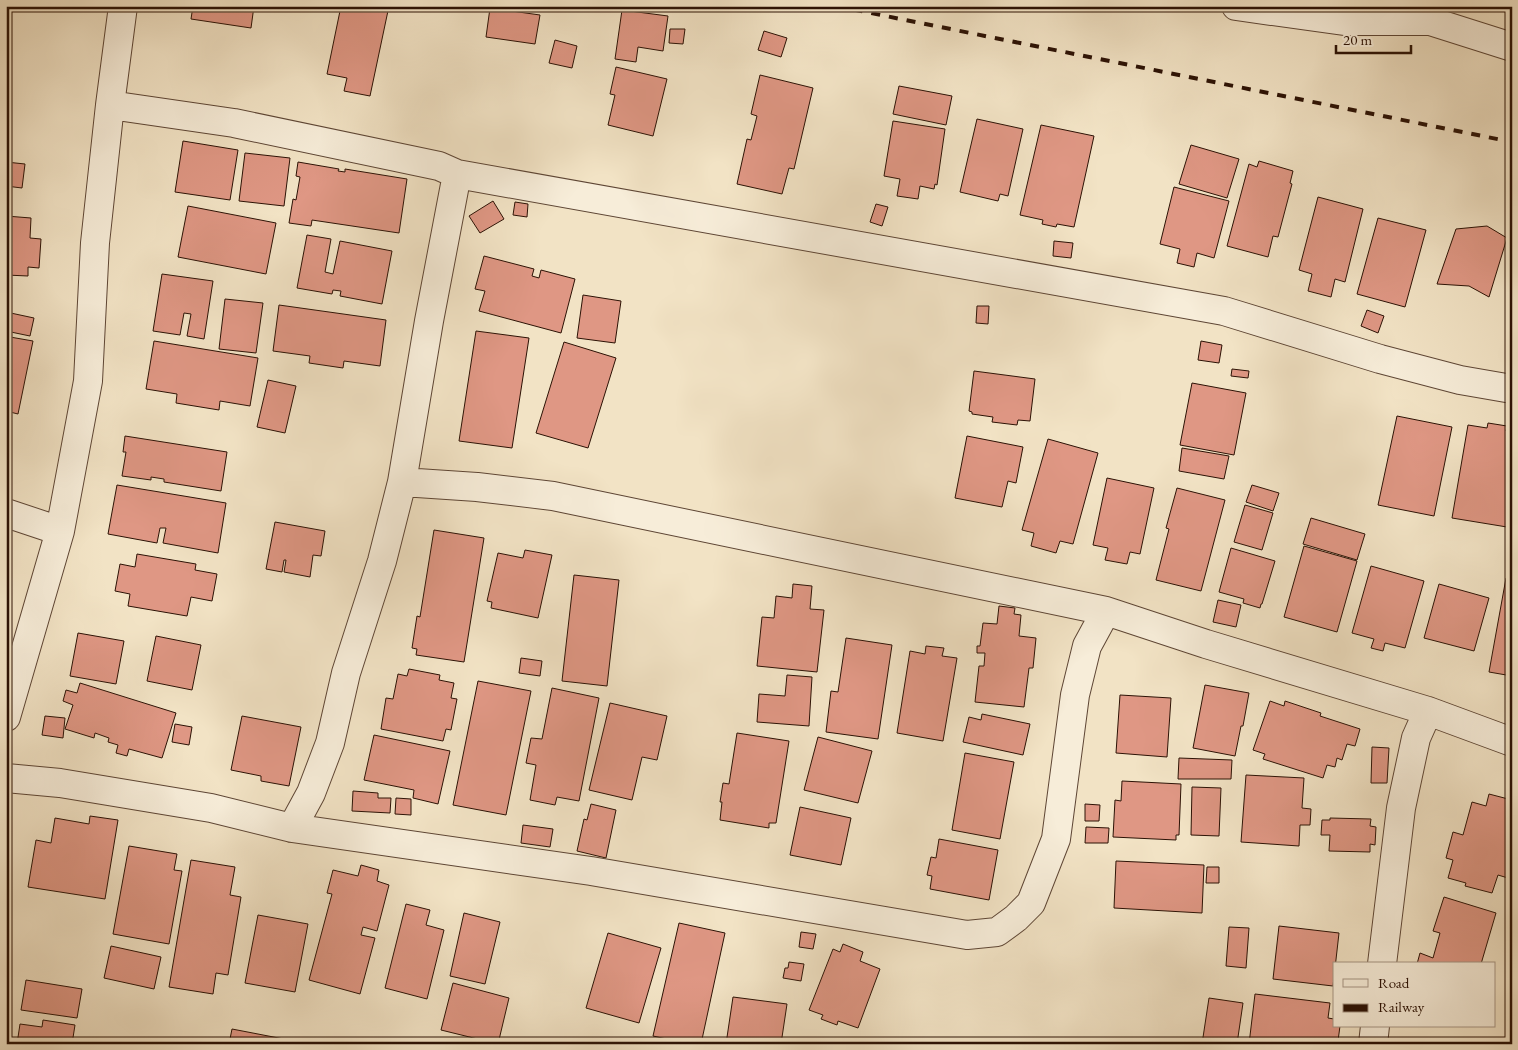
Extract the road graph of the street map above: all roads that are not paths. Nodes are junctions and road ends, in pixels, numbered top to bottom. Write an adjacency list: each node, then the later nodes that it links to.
1 (123, 6): 4 (street)
2 (1236, 6): 3 (street)
3 (1512, 47)
4 (110, 105): 5 (street); 9 (street)
5 (457, 174): 6 (street); 7 (street)
6 (1512, 389)
7 (402, 482): 10 (street); 15 (street)
8 (6, 513): 9 (street)
9 (60, 531): 12 (street)
10 (1106, 611): 11 (street); 15 (street)
11 (1428, 710): 13 (street); 16 (street)
12 (6, 717)
13 (1512, 742)
14 (6, 778): 15 (street)
15 (292, 828)
16 (1382, 962)
17 (1375, 1028): 18 (street)
18 (1373, 1044)

